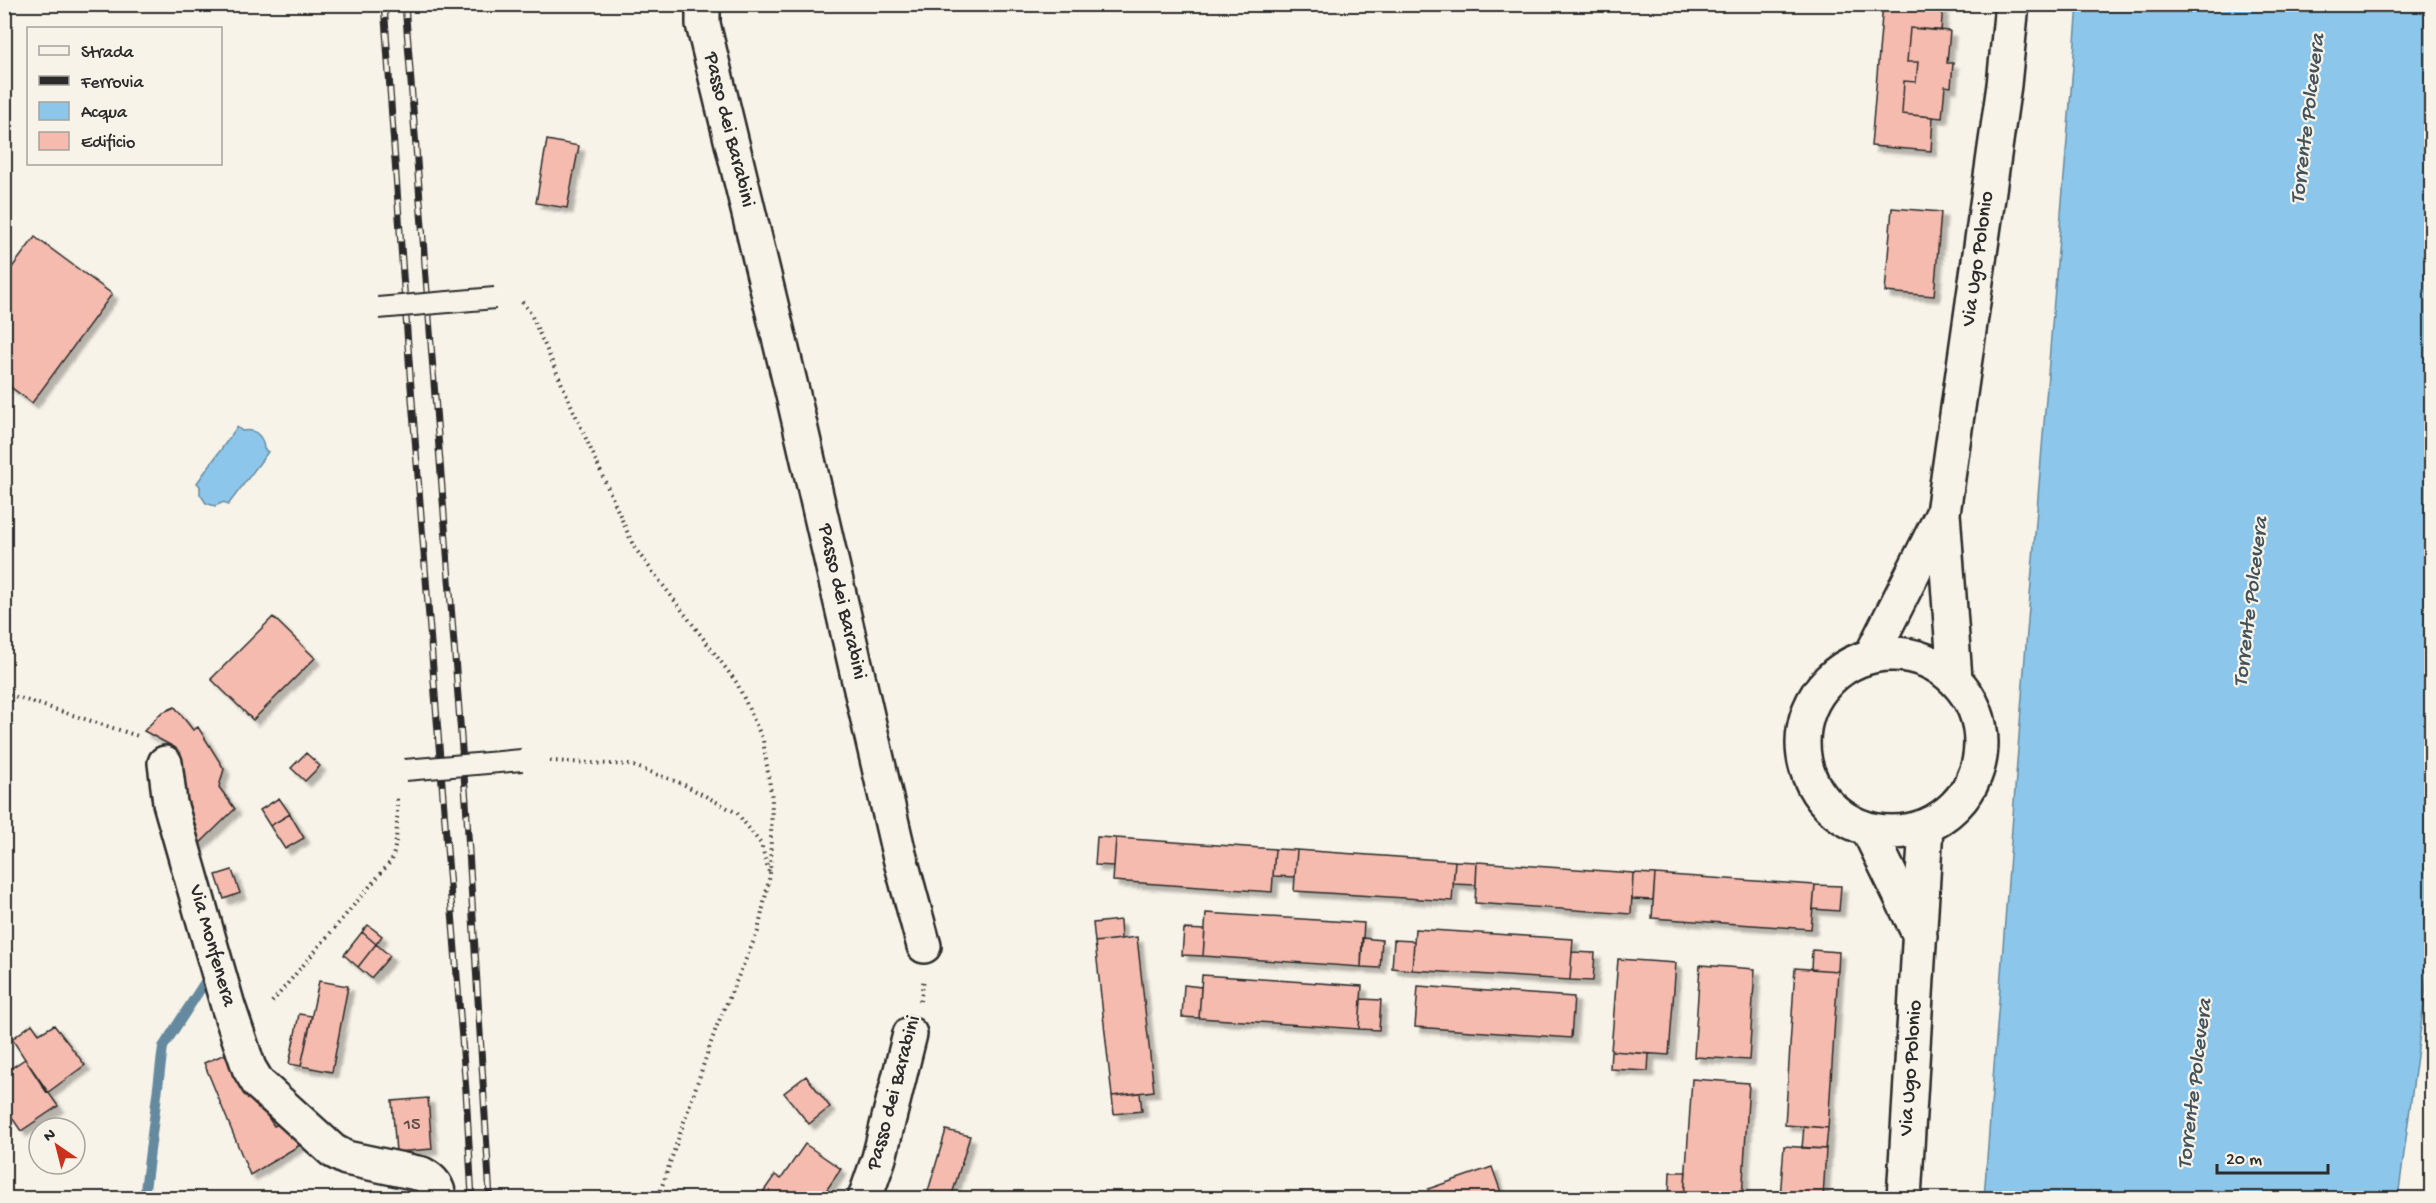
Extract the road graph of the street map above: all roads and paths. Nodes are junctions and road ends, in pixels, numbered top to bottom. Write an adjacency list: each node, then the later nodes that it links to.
1 (703, 4): 16 (main road, Passo dei Barabini)
2 (2012, 4): 5 (main road, Via Ugo Polonio)
3 (495, 298): 4 (lane, bridge); 14 (path)
4 (378, 308)
5 (1943, 513): 6 (main road, Via Ugo Polonio); 7 (main road, Via Ugo Polonio)
6 (1871, 656): 7 (main road); 13 (main road)
7 (1955, 679): 12 (main road)
8 (4, 693): 10 (path)
9 (522, 760): 11 (lane, bridge); 14 (path)
10 (165, 763): 19 (main road, Via Monfenera)
11 (405, 770): 17 (path)
12 (1926, 826): 13 (main road); 15 (main road, Via Ugo Polonio)
13 (1868, 830): 15 (main road, Via Ugo Polonio)
14 (770, 875): 20 (path)
15 (1920, 936): 22 (main road, Via Ugo Polonio)
16 (924, 945): 18 (path, Passo dei Barabini)
17 (273, 1002)
18 (910, 1034): 21 (main road, Passo dei Barabini)
19 (439, 1198)
20 (658, 1198)
21 (865, 1198)
22 (1904, 1198)

